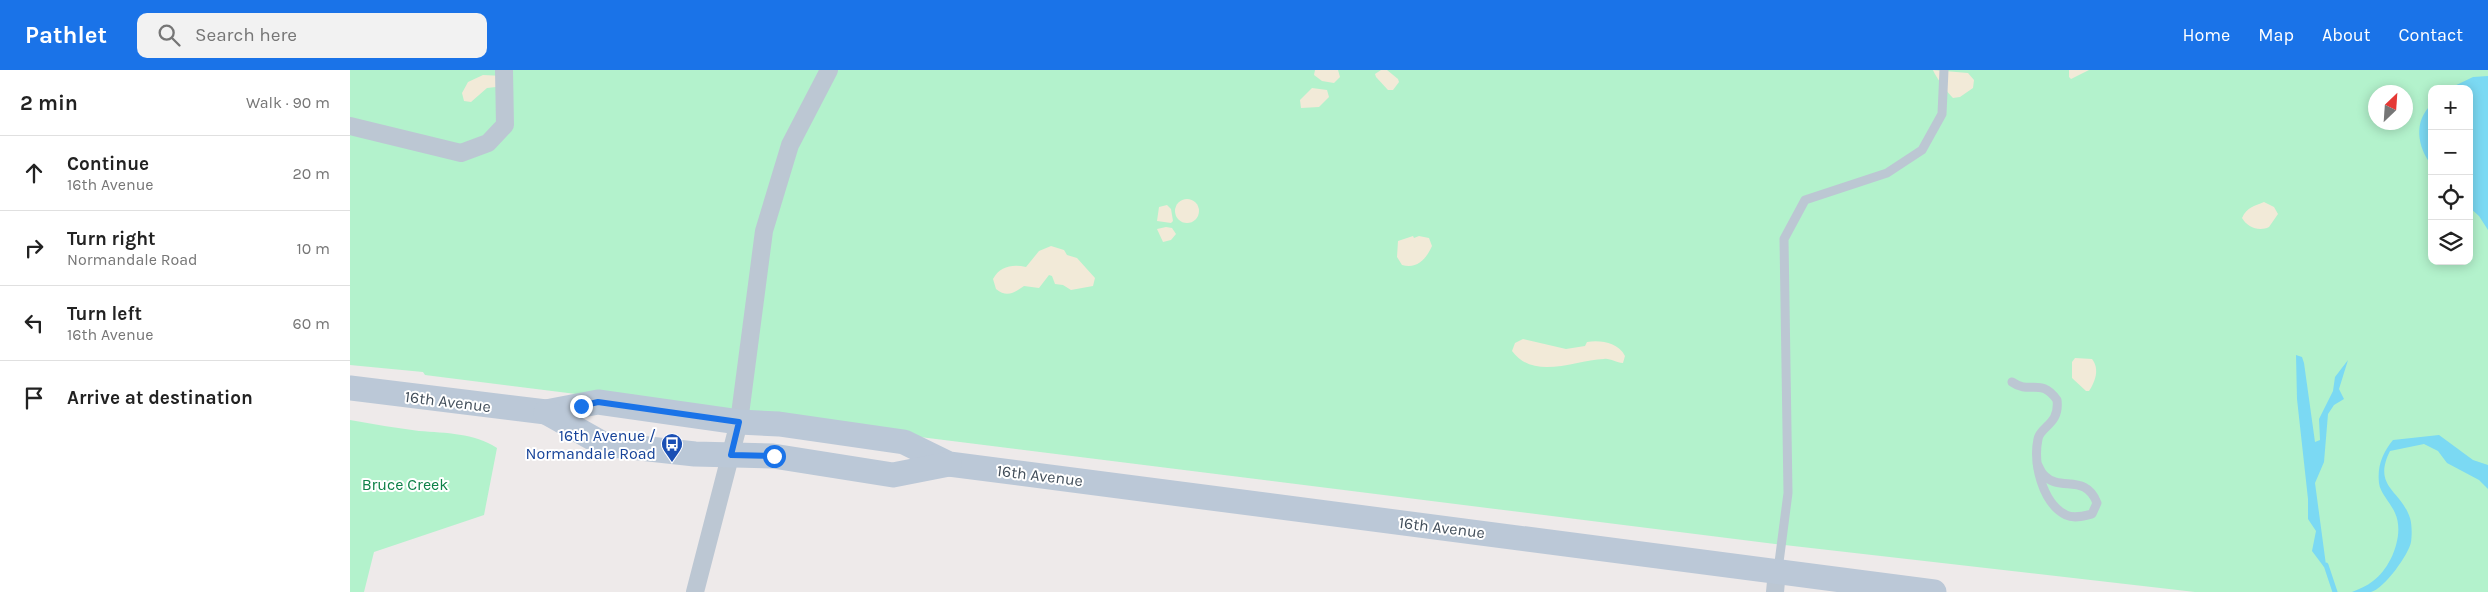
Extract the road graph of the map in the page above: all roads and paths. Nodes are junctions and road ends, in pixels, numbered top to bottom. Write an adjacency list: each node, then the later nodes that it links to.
1 (504, 70): 4 (street)
2 (829, 70): 8 (street)
3 (1944, 70): 12 (lane)
4 (350, 126)
5 (2012, 382): 10 (lane)
6 (350, 388): 7 (main road, 16th Avenue)
7 (546, 412): 8 (main road, 16th Avenue); 9 (main road, 16th Avenue)
8 (739, 422): 9 (street); 11 (main road, 16th Avenue)
9 (731, 455): 11 (main road, 16th Avenue); 13 (street)
10 (2037, 463): 10 (lane)
11 (949, 464): 12 (main road, 16th Avenue)
12 (1776, 581): 14 (main road, 16th Avenue)
13 (695, 592)
14 (1934, 592)

